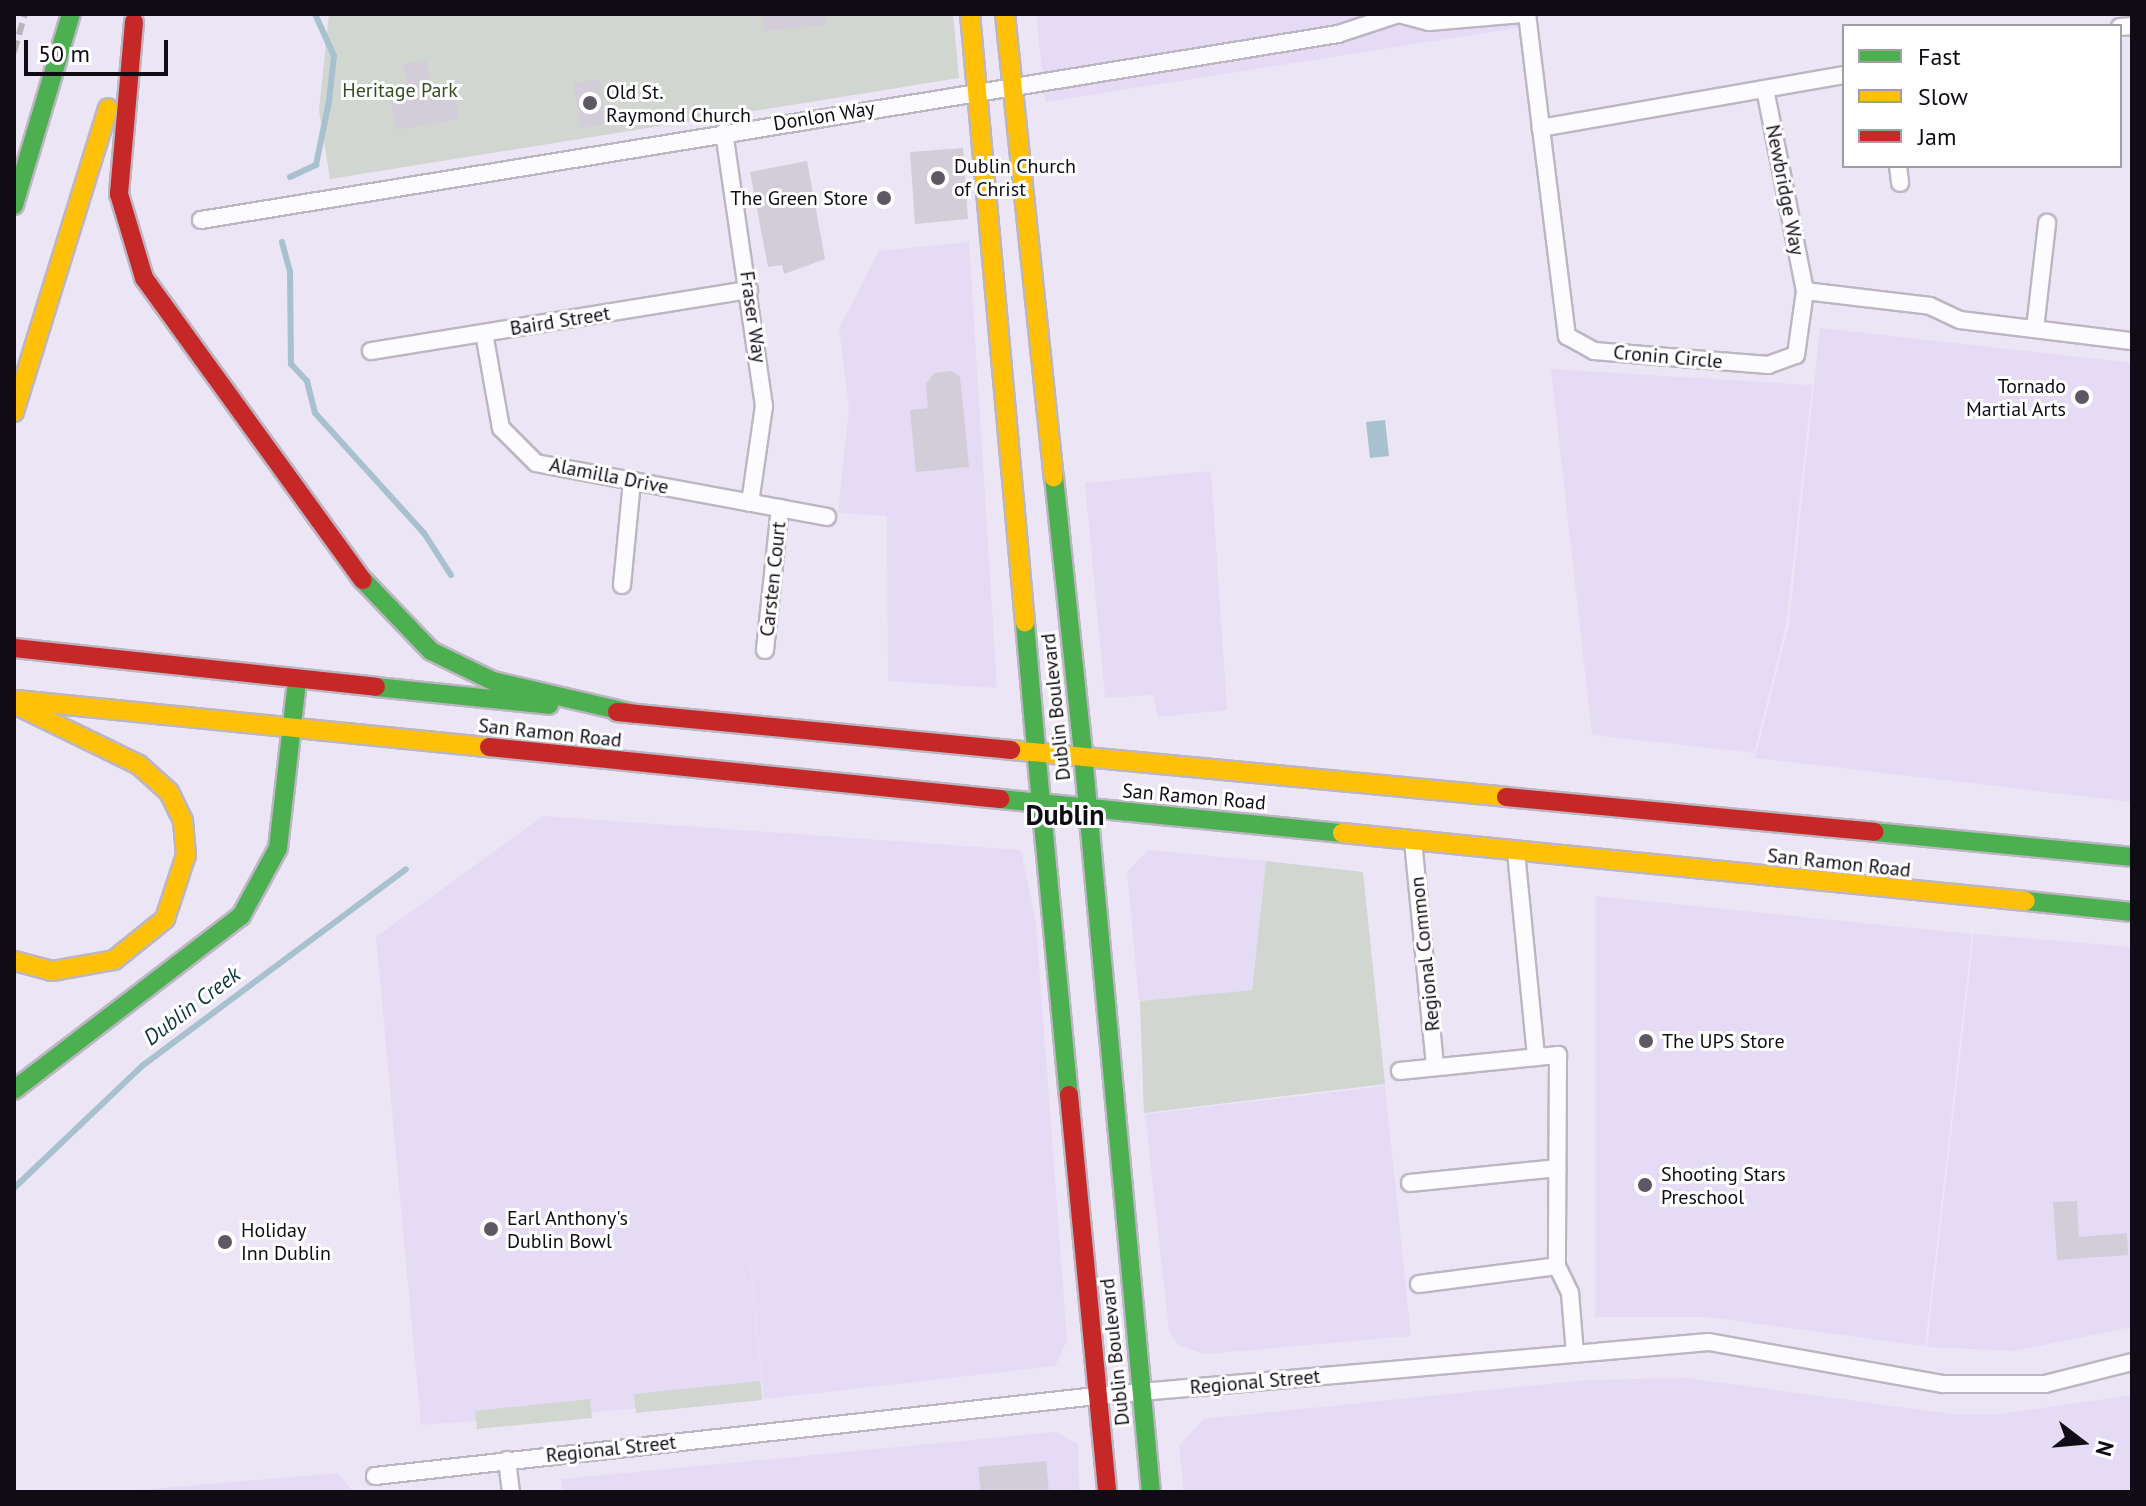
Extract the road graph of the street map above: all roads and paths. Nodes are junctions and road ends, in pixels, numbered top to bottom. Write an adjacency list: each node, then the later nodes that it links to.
1 (71, 14): 13 (main road)
2 (970, 14): 10 (main road, Dublin Boulevard)
3 (1005, 14): 8 (main road, Dublin Boulevard)
4 (1399, 14): 5 (street); 8 (street, Donlon Way)
5 (1524, 14): 11 (street)
6 (136, 18): 22 (main road); 32 (main road)
7 (1842, 75): 9 (street)
8 (1012, 86): 10 (street, Donlon Way); 35 (main road, Dublin Boulevard)
9 (1765, 89): 11 (street); 17 (street, Newbridge Way)
10 (978, 91): 12 (street, Donlon Way); 34 (main road, Dublin Boulevard)
11 (1541, 128): 17 (street, Cronin Circle)
12 (724, 132): 14 (street, Donlon Way); 16 (street, Fraser Way)
13 (14, 205)
14 (201, 220)
15 (2047, 223): 18 (street)
16 (749, 290): 19 (street, Baird Street); 24 (street, Fraser Way)
17 (1805, 291): 18 (street)
18 (2035, 329): 20 (street)
19 (484, 333): 21 (street, Baird Street); 23 (street, Alamilla Drive)
20 (2132, 341)
21 (371, 351)
22 (14, 412)
23 (632, 481): 24 (street, Alamilla Drive); 27 (street)
24 (750, 503): 25 (street, Alamilla Drive)
25 (780, 508): 26 (street, Alamilla Drive); 29 (street, Carsten Court)
26 (827, 517)
27 (622, 585)
28 (14, 648): 30 (main road, San Ramon Road)
29 (765, 650)
30 (297, 680): 32 (main road, San Ramon Road); 33 (main road)
31 (14, 702): 33 (main road, San Ramon Road); 42 (main road)
32 (635, 714): 34 (main road, San Ramon Road)
33 (294, 729): 36 (main road, San Ramon Road); 46 (main road)
34 (1036, 749): 35 (main road, San Ramon Road); 36 (main road, Dublin Boulevard)
35 (1083, 754): 37 (main road, Dublin Boulevard); 40 (main road, San Ramon Road)
36 (1041, 805): 37 (main road, San Ramon Road); 54 (main road, Dublin Boulevard)
37 (1088, 810): 38 (main road, San Ramon Road); 53 (main road, Dublin Boulevard)
38 (1413, 841): 39 (main road, San Ramon Road); 44 (street, Regional Common)
39 (1516, 852): 41 (main road, San Ramon Road); 43 (street)
40 (2132, 857)
41 (2132, 912)
42 (14, 961)
43 (1536, 1057): 44 (street); 47 (street)
44 (1435, 1067): 45 (street)
45 (1400, 1071)
46 (14, 1090)
47 (1557, 1168): 48 (street); 49 (street)
48 (1410, 1183)
49 (1557, 1266): 50 (street); 51 (street)
50 (1419, 1284)
51 (1575, 1354): 52 (street, Regional Street); 53 (street, Regional Street)
52 (2132, 1362)
53 (1141, 1392): 54 (street, Regional Street); 59 (main road, Dublin Boulevard)
54 (1096, 1396): 55 (street, Regional Street); 58 (main road, Dublin Boulevard)
55 (507, 1460): 56 (street, Regional Street); 57 (street)
56 (375, 1476)
57 (511, 1492)
58 (1107, 1492)
59 (1151, 1492)

